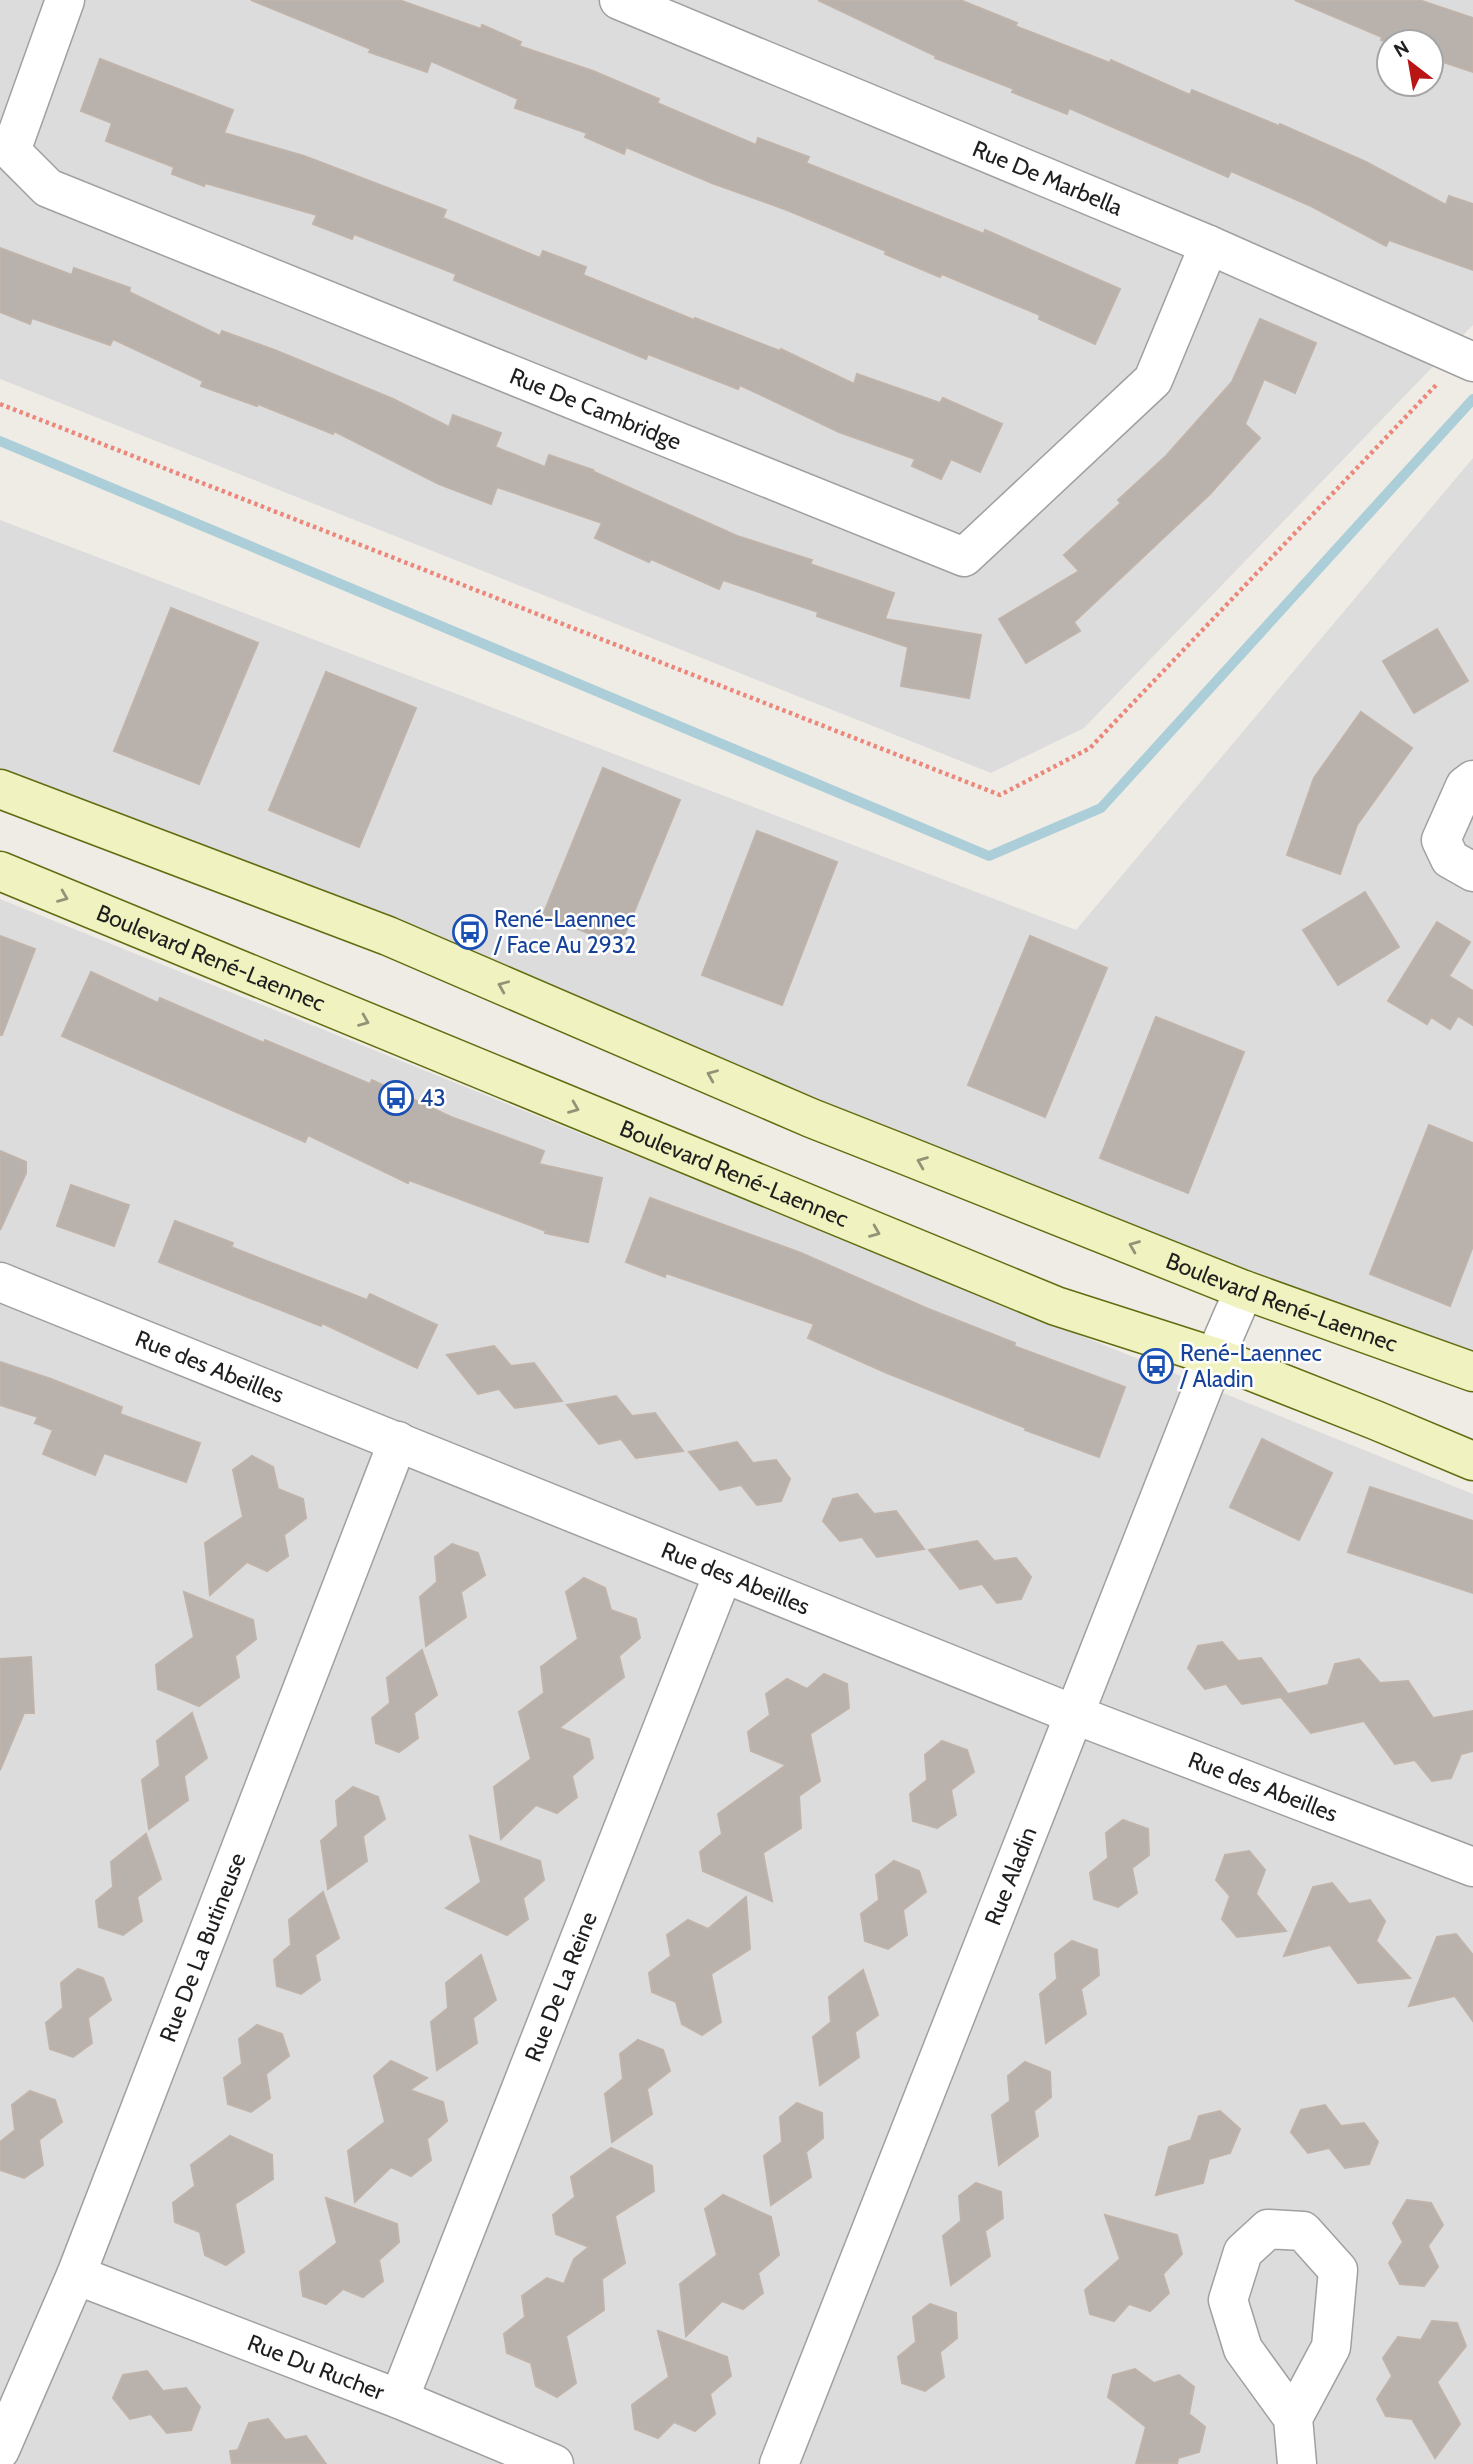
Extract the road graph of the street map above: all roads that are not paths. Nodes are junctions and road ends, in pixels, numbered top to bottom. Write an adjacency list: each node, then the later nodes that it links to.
1 (65, 0): 3 (street, Rue De Cambridge)
2 (619, 0): 3 (street, Rue De Marbella)
3 (1209, 245): 4 (street, Rue De Marbella)
4 (1467, 360)
5 (1473, 780): 8 (street)
6 (0, 789): 10 (street, Boulevard René-Laennec, one-way to 6)
7 (0, 871): 11 (street, Boulevard René-Laennec, one-way to 11)
8 (1473, 872)
9 (0, 1282): 13 (street, Rue des Abeilles)
10 (1244, 1290): 11 (street, Rue Aladin); 12 (street, Boulevard René-Laennec)
11 (1214, 1357): 14 (street, Boulevard René-Laennec); 16 (street, Rue Aladin)
12 (1473, 1372)
13 (398, 1441): 15 (street, Rue des Abeilles); 18 (street, Rue De La Butineuse)
14 (1473, 1461)
15 (723, 1574): 16 (street, Rue des Abeilles); 19 (street, Rue De La Reine)
16 (1073, 1714): 17 (street, Rue des Abeilles); 23 (street, Rue Aladin)
17 (1473, 1867)
18 (76, 2275): 19 (street, Rue Du Rucher); 21 (street, Rue De La Butineuse)
19 (399, 2399): 22 (street, Rue Du Rucher)
20 (1293, 2418): 24 (street)
21 (0, 2450)
22 (554, 2464)
23 (779, 2464)
24 (1297, 2464)

